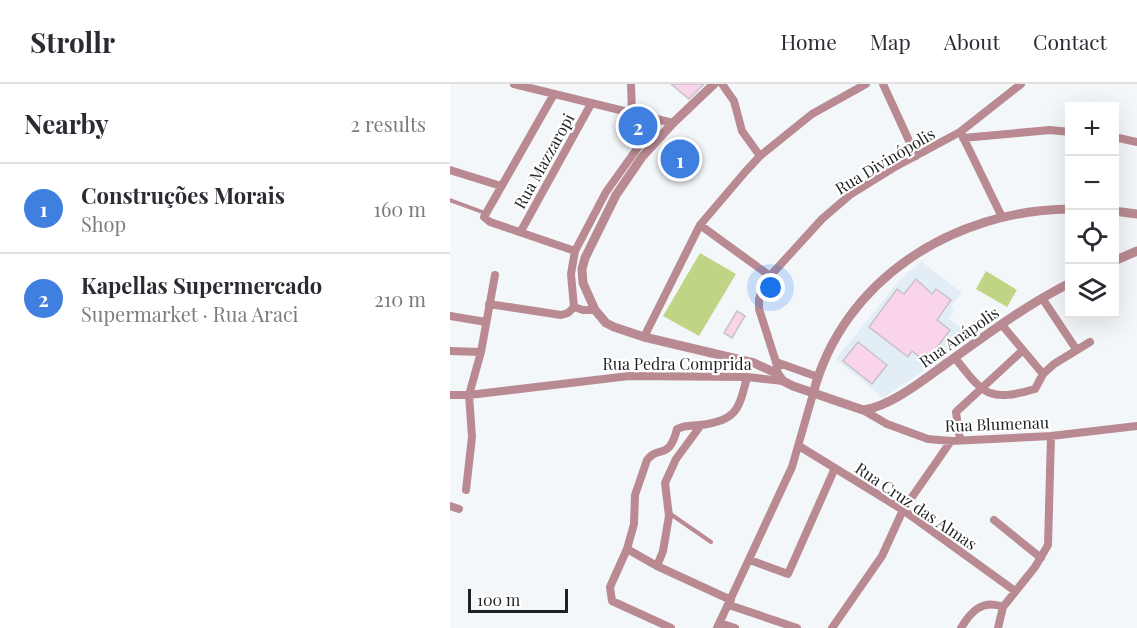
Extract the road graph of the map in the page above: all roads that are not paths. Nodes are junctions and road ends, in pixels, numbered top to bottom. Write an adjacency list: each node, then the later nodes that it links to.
1 (514, 84): 8 (street)
2 (631, 84): 10 (street)
3 (714, 84): 12 (street)
4 (722, 84): 17 (street)
5 (866, 84): 17 (street)
6 (883, 84): 18 (street)
7 (1021, 84): 14 (street, Rua Divinópolis)
8 (554, 94): 9 (street); 20 (street)
9 (591, 104): 10 (street); 28 (street, Rua Mazzaropi)
10 (632, 114): 11 (street)
11 (652, 118): 12 (street); 29 (street)
12 (672, 123): 38 (street)
13 (1065, 132): 14 (street)
14 (962, 135): 18 (street, Rua Divinópolis); 26 (street)
15 (1119, 138): 16 (street)
16 (1137, 142)
17 (760, 156): 27 (street)
18 (916, 156): 33 (street, Rua Divinópolis)
19 (450, 170): 20 (street)
20 (501, 186): 24 (street)
21 (450, 200): 24 (lane)
22 (1065, 210): 26 (street)
23 (1119, 212): 25 (street)
24 (486, 213): 28 (street)
25 (1137, 214)
26 (1002, 217): 53 (street)
27 (700, 225): 33 (street); 42 (street)
28 (521, 231): 29 (street)
29 (575, 251): 37 (street)
30 (1137, 251): 31 (street)
31 (1119, 259)
32 (495, 275): 36 (street)
33 (770, 276): 49 (street, Rua Divinópolis)
34 (1065, 286): 35 (street, Rua Anápolis)
35 (1042, 298): 41 (street, Rua Anápolis); 44 (street)
36 (489, 304): 37 (street); 40 (street)
37 (574, 307): 38 (street)
38 (595, 310): 42 (street)
39 (450, 316): 40 (street)
40 (486, 322): 47 (street)
41 (1002, 325): 45 (street); 48 (street, Rua Anápolis)
42 (644, 337): 52 (street)
43 (1090, 342): 44 (street)
44 (1076, 349): 50 (street)
45 (1023, 350): 50 (street); 54 (street)
46 (450, 351): 47 (street)
47 (481, 352): 57 (street)
48 (954, 358): 54 (street); 58 (street, Rua Anápolis)
49 (777, 362): 52 (street, Rua Divinópolis); 53 (street, Rua Pedra Comprida)
50 (1043, 374): 54 (street)
51 (747, 377): 52 (street, Rua Pedra Comprida); 57 (street, Rua Pedra Comprida); 59 (street)
52 (780, 377): 55 (street, Rua Pedra Comprida)
53 (818, 377): 55 (street)
54 (980, 390): 62 (street)
55 (813, 394): 58 (street, Rua Pedra Comprida); 63 (street)
56 (450, 395): 57 (street, Rua Pedra Comprida)
57 (470, 395): 65 (street)
58 (864, 410): 62 (street, Rua Blumenau)
59 (701, 425): 69 (street); 72 (street)
60 (1137, 426): 61 (street, Rua Blumenau)
61 (1051, 436): 62 (street, Rua Blumenau); 73 (street)
62 (956, 441): 68 (street)
63 (799, 446): 64 (street, Rua Cruz das Almas); 74 (street)
64 (835, 468): 68 (street, Rua Cruz das Almas); 74 (street)
65 (466, 490)
66 (450, 506): 67 (street)
67 (459, 509)
68 (903, 510): 76 (street, Rua Cruz das Almas); 83 (street)
69 (669, 512): 71 (lane); 75 (street)
70 (994, 520): 73 (street)
71 (711, 542)
72 (627, 549): 75 (street); 80 (street)
73 (1041, 558): 76 (street)
74 (750, 560): 77 (street)
75 (657, 566): 77 (street)
76 (1015, 591): 78 (street)
77 (730, 603): 79 (street); 82 (street)
78 (1003, 607): 84 (street); 85 (street)
79 (719, 625): 81 (street)
80 (671, 628)
81 (735, 628)
82 (797, 628)
83 (832, 628)
84 (961, 628)
85 (998, 628)

